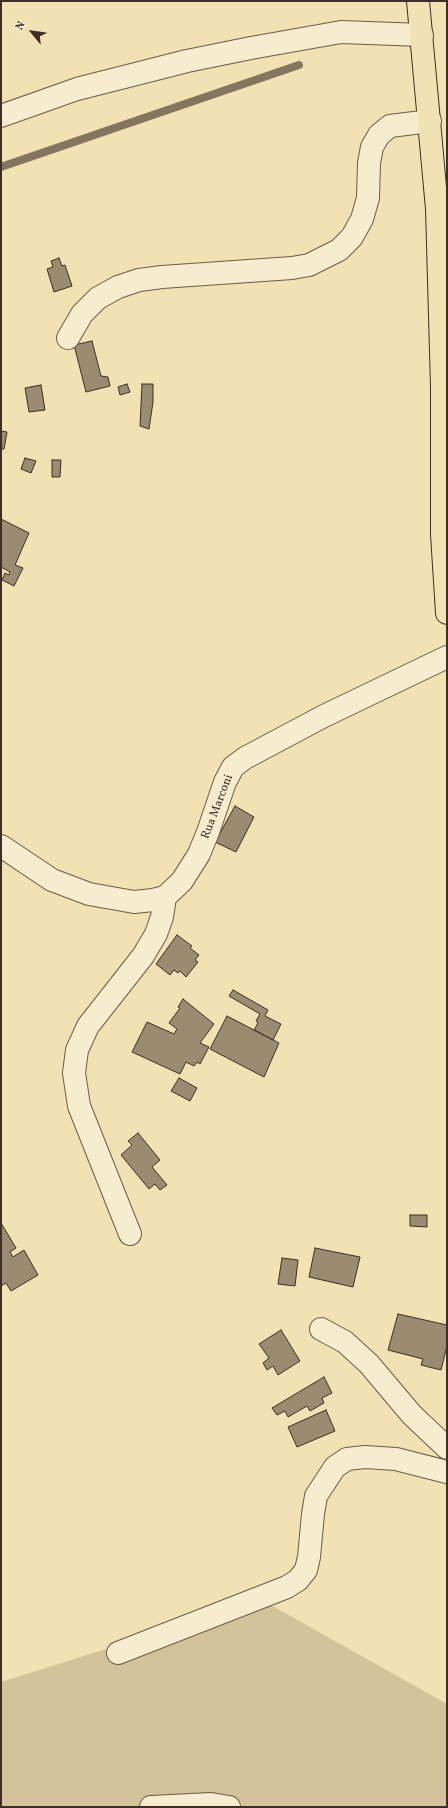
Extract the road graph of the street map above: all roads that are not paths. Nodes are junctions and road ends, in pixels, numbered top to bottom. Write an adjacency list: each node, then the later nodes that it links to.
1 (418, 1): 2 (main road)
2 (422, 35): 3 (street); 4 (main road)
3 (1, 116)
4 (430, 121): 5 (street); 6 (main road)
5 (68, 338)
6 (445, 387): 7 (main road)
7 (447, 613)
8 (447, 657): 10 (street, Rua Marconi)
9 (1, 846): 10 (street)
10 (165, 897): 11 (street)
11 (130, 1234)
12 (321, 1329): 13 (street)
13 (447, 1448)
14 (447, 1472): 15 (street)
15 (118, 1652)
16 (151, 1807): 17 (street)
17 (229, 1807)

